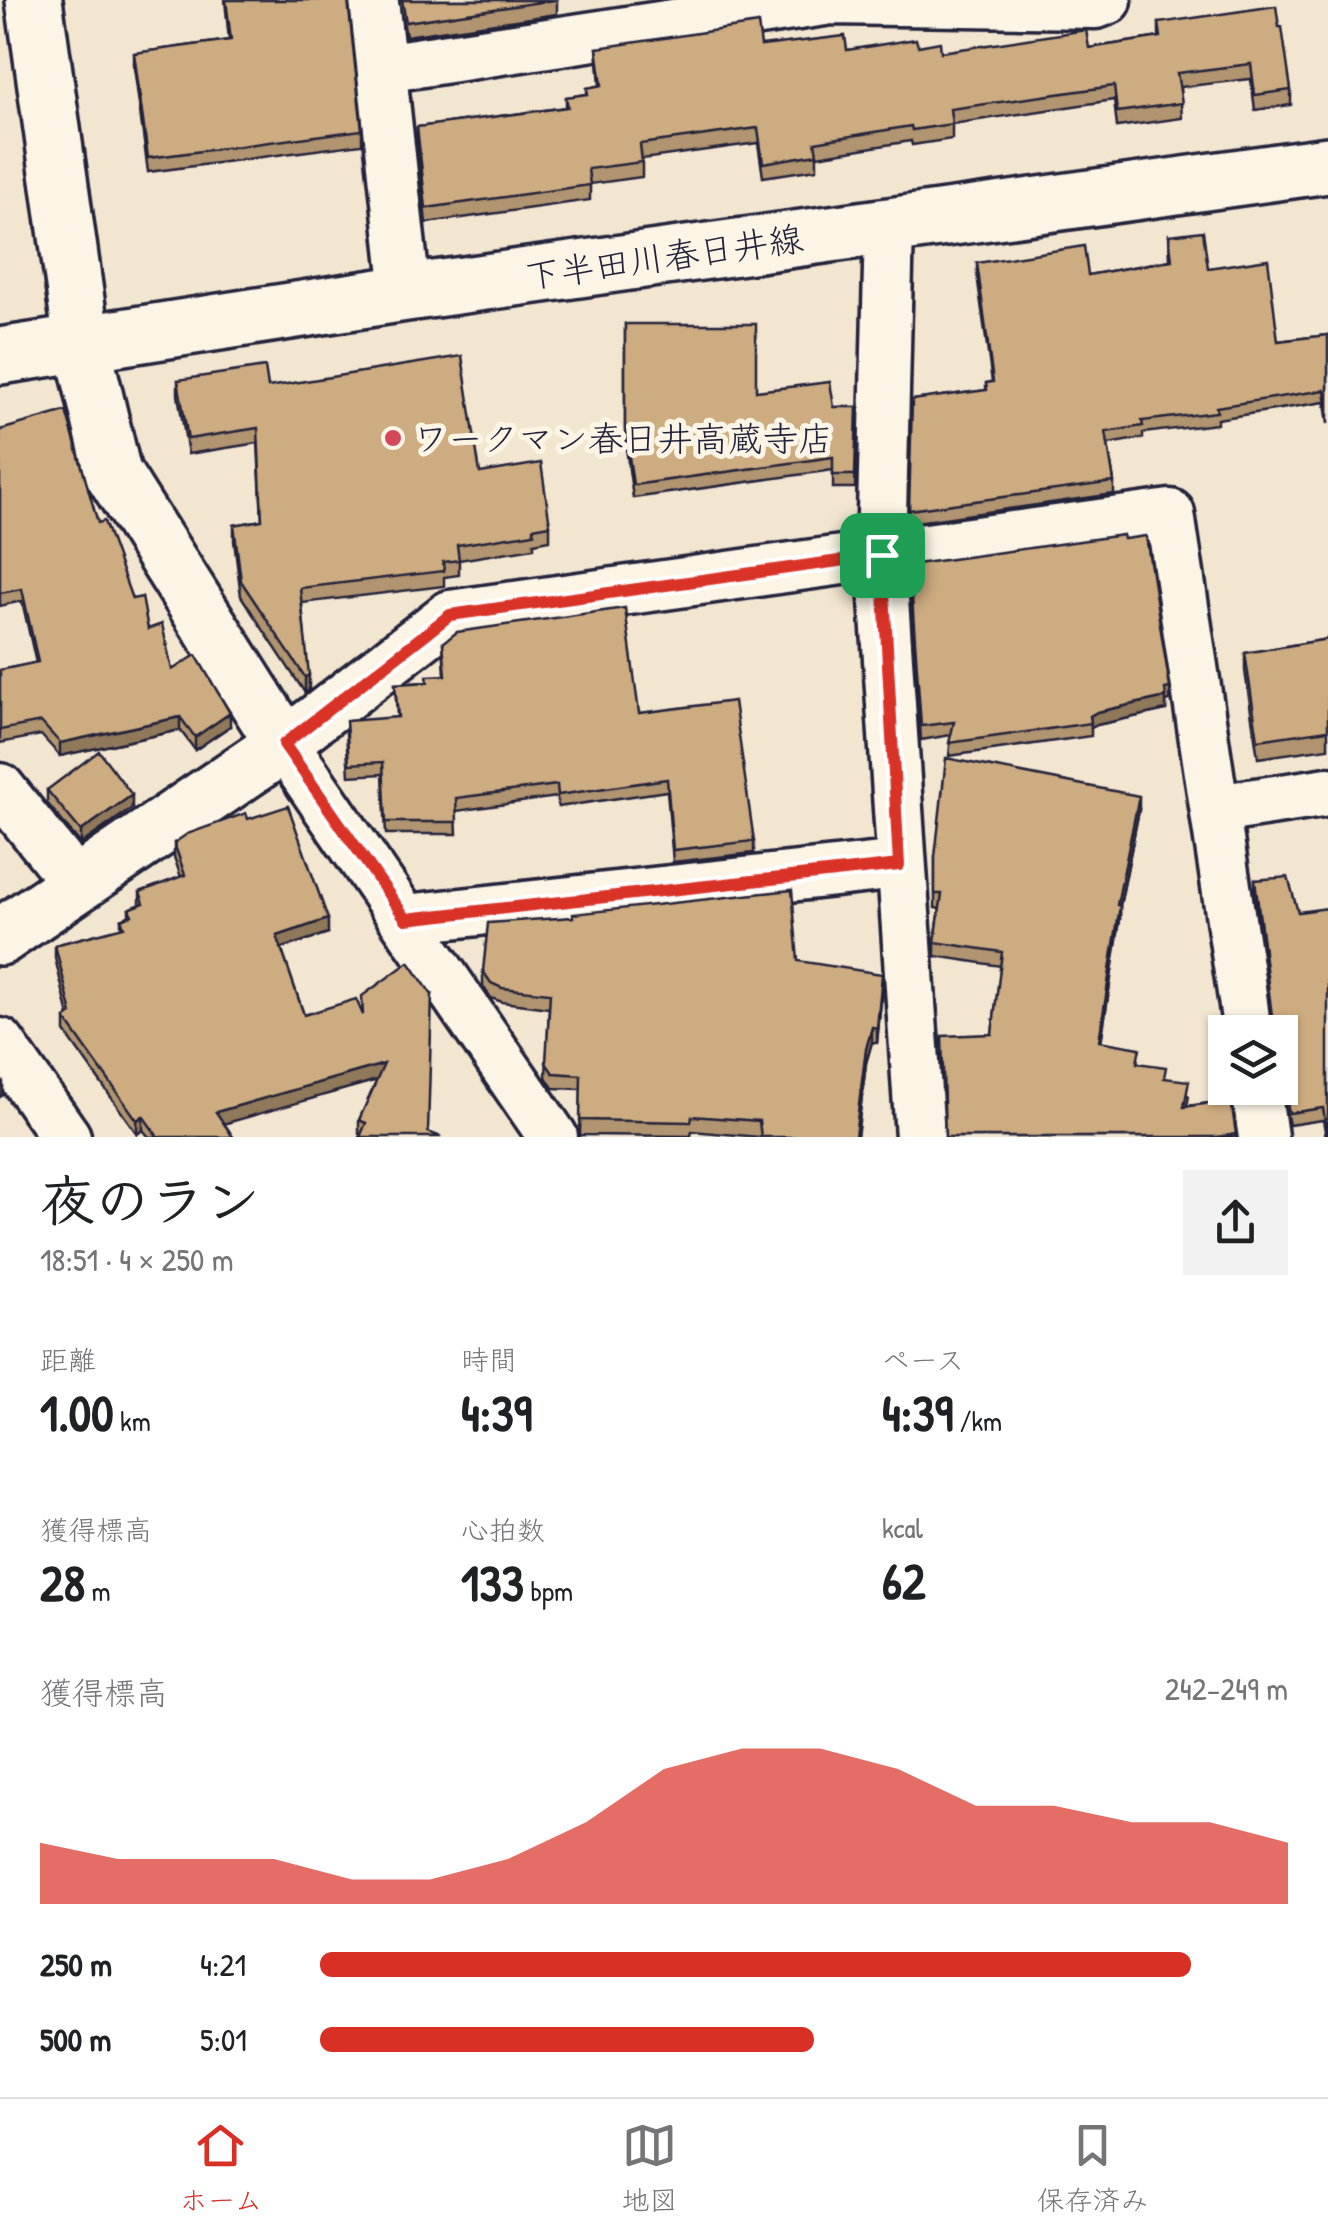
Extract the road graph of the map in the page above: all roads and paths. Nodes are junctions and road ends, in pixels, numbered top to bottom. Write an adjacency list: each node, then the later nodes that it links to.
1 (34, 0): 8 (main road)
2 (374, 0): 4 (street)
3 (1107, 0): 4 (street)
4 (382, 68): 7 (street)
5 (1328, 164): 6 (main road, 下半田川春日井線)
6 (889, 226): 7 (main road, 下半田川春日井線); 10 (street)
7 (406, 293): 8 (main road, 下半田川春日井線)
8 (82, 342): 9 (main road, 下半田川春日井線); 11 (main road)
9 (0, 356)
10 (882, 555): 11 (street); 14 (street); 15 (street)
11 (284, 744): 16 (main road); 17 (street)
12 (0, 788): 16 (street)
13 (1328, 792): 14 (street)
14 (1217, 809): 19 (street)
15 (899, 865): 17 (street); 24 (street)
16 (77, 884): 18 (main road)
17 (406, 919): 23 (street)
18 (0, 937)
19 (1246, 1015)
20 (0, 1043): 22 (street)
21 (1258, 1105): 25 (street)
22 (66, 1137)
23 (553, 1137)
24 (920, 1137)
25 (1263, 1137)

